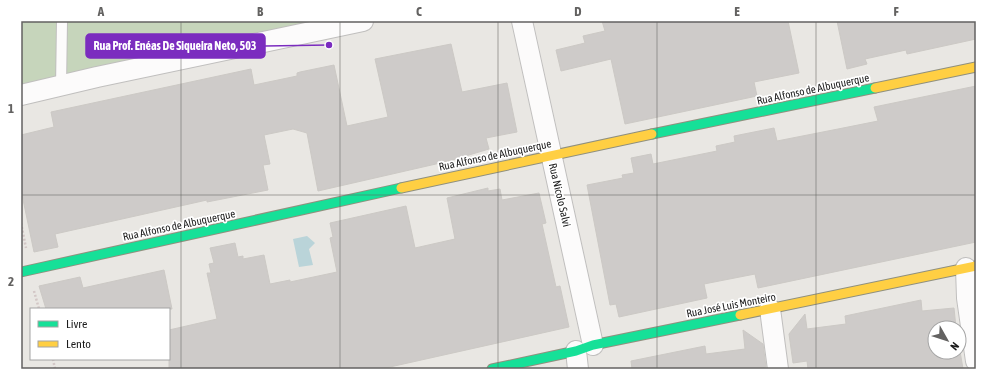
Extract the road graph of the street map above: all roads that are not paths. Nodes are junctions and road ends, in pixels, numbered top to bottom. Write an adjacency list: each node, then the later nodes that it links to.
1 (62, 21): 5 (lane)
2 (363, 21): 5 (street)
3 (522, 21): 7 (street, Rua Nicolo Salvi)
4 (976, 67): 7 (street, Rua Alfonso de Albuquerque)
5 (61, 86): 6 (street)
6 (21, 95)
7 (551, 155): 9 (street, Rua Alfonso de Albuquerque); 11 (street, Rua Nicolo Salvi)
8 (971, 267): 10 (street, Rua José Luis Monteiro); 12 (street)
9 (21, 272)
10 (770, 309): 11 (street, Rua José Luis Monteiro); 14 (street)
11 (582, 355): 13 (street, Rua José Luis Monteiro)
12 (976, 361)
13 (492, 369)
14 (778, 369)

